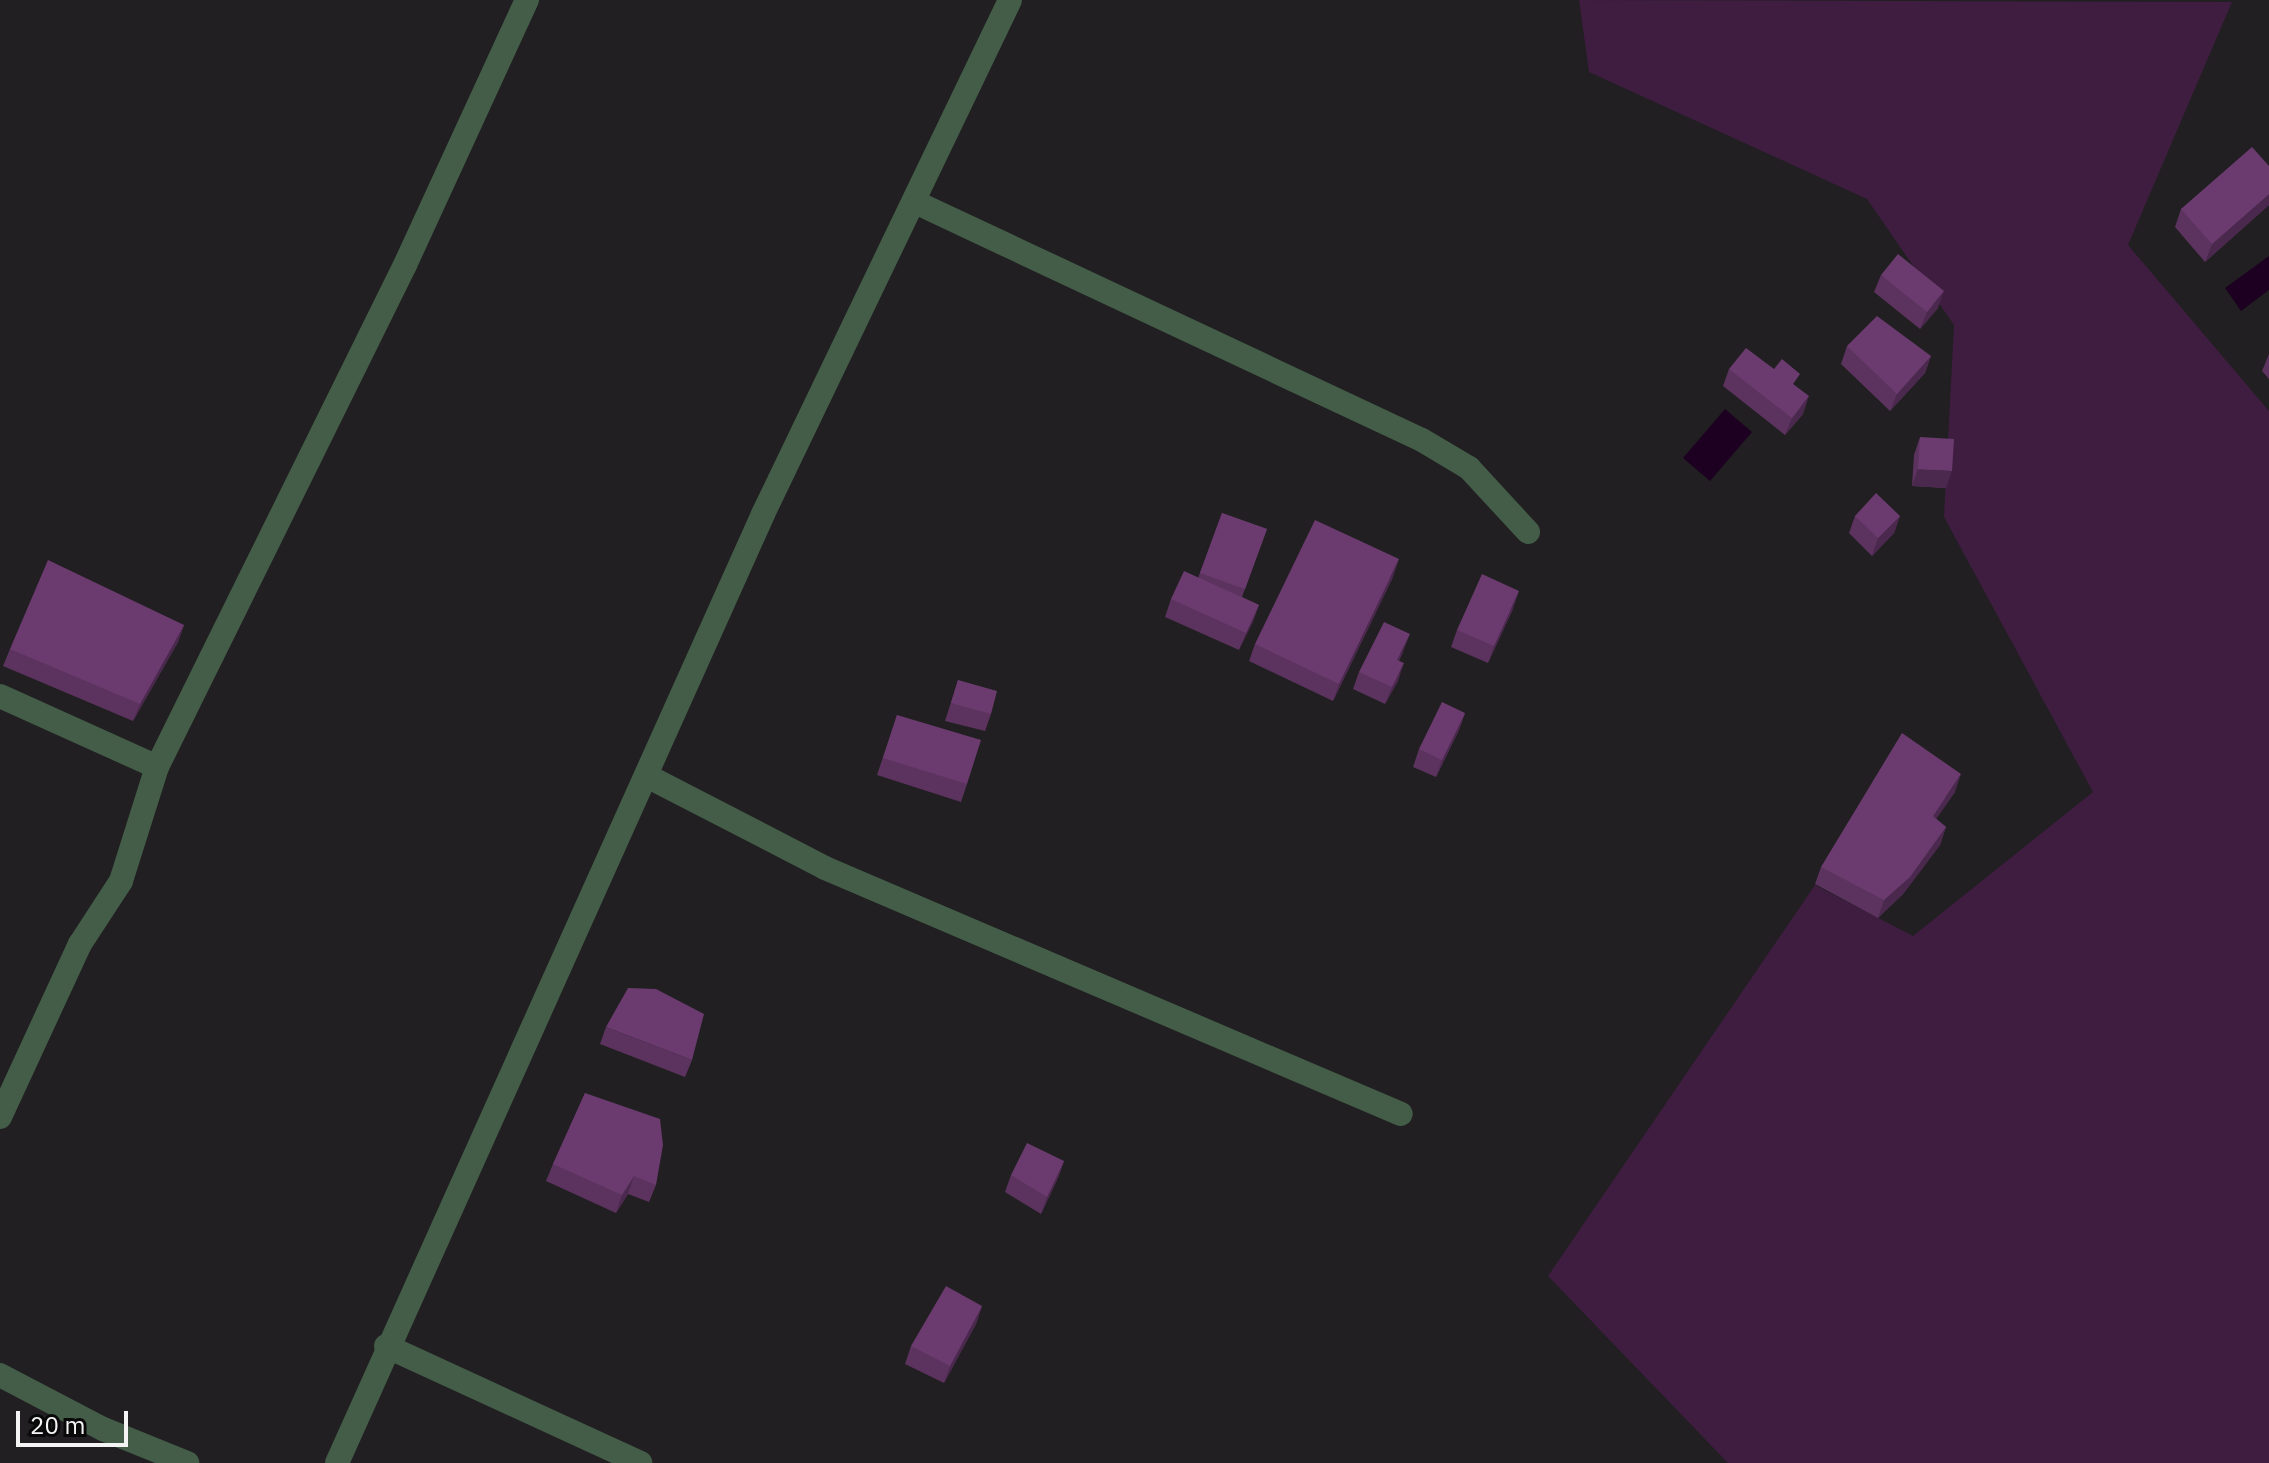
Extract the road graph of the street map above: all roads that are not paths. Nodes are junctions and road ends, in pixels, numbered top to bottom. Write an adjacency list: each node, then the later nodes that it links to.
1 (527, 0): 6 (street)
2 (1010, 0): 3 (street)
3 (915, 202): 4 (street); 7 (street)
4 (1528, 532)
5 (0, 696): 6 (street)
6 (157, 767): 9 (street)
7 (649, 777): 8 (street); 10 (street)
8 (1401, 1114)
9 (0, 1117)
10 (386, 1346): 13 (street); 14 (street)
11 (0, 1375): 12 (street)
12 (187, 1463)
13 (337, 1463)
14 (640, 1463)

